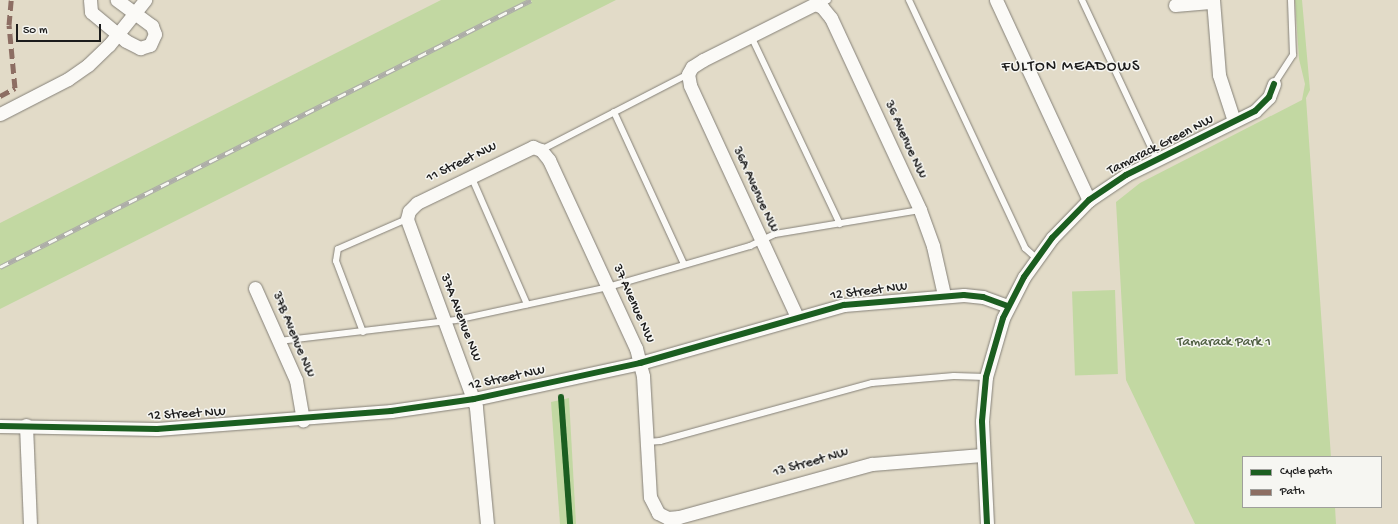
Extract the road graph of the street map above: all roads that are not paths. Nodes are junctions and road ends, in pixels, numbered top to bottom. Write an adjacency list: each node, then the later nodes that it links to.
1 (90, 0): 12 (street)
2 (117, 0): 11 (street)
3 (144, 0): 11 (street)
4 (909, 0): 27 (lane)
5 (996, 0): 22 (street)
6 (1082, 0): 20 (lane)
7 (1291, 0): 15 (lane)
8 (1213, 1): 10 (street); 18 (street)
9 (824, 3): 13 (street); 23 (street, 36 Avenue NW)
10 (1175, 4)
11 (135, 13): 12 (street); 12 (street)
12 (118, 35): 17 (street)
13 (751, 35): 14 (street); 25 (lane)
14 (688, 74): 16 (lane); 26 (street, 36A Avenue NW)
15 (1274, 84): 18 (street, Tamarack Green NW)
16 (614, 112): 19 (lane); 28 (lane)
17 (0, 114)
18 (1234, 121): 20 (street, Tamarack Green NW)
19 (540, 149): 21 (street, 11 Street NW); 29 (street, 37 Avenue NW)
20 (1157, 160): 22 (street, Tamarack Green NW)
21 (471, 176): 24 (street, 11 Street NW); 32 (lane)
22 (1089, 200): 27 (street, Tamarack Green NW)
23 (920, 210): 25 (lane); 31 (street, 36 Avenue NW)
24 (407, 219): 35 (street, 37A Avenue NW); 36 (lane)
25 (840, 224): 26 (lane)
26 (761, 241): 28 (lane); 34 (street, 36A Avenue NW)
27 (1036, 258): 33 (street, Tamarack Green NW)
28 (684, 264): 29 (lane)
29 (608, 287): 32 (lane); 38 (street, 37 Avenue NW)
30 (255, 288): 37 (street, 37B Avenue NW)
31 (944, 295): 33 (street, 12 Street NW); 34 (street, 12 Street NW)
32 (527, 304): 35 (lane)
33 (1008, 306): 39 (street, Tamarack Green NW)
34 (797, 317): 38 (street, 12 Street NW)
35 (444, 321): 36 (lane); 40 (street, 37A Avenue NW)
36 (363, 332): 37 (lane)
37 (279, 341): 41 (street, 37B Avenue NW)
38 (640, 363): 40 (street, 12 Street NW); 44 (street, 37 Avenue NW)
39 (986, 377): 44 (lane); 45 (street, Tamarack Green NW)
40 (474, 399): 41 (street, 12 Street NW); 48 (street, 37A Avenue NW)
41 (303, 420): 42 (street, 12 Street NW)
42 (26, 425): 43 (street, 12 Street NW); 47 (street)
43 (0, 426)
44 (647, 442): 46 (street, 37 Avenue NW)
45 (982, 455): 46 (street, 13 Street NW); 49 (street, Tamarack Green NW)
46 (654, 509)
47 (30, 524)
48 (487, 524)
49 (987, 524)

